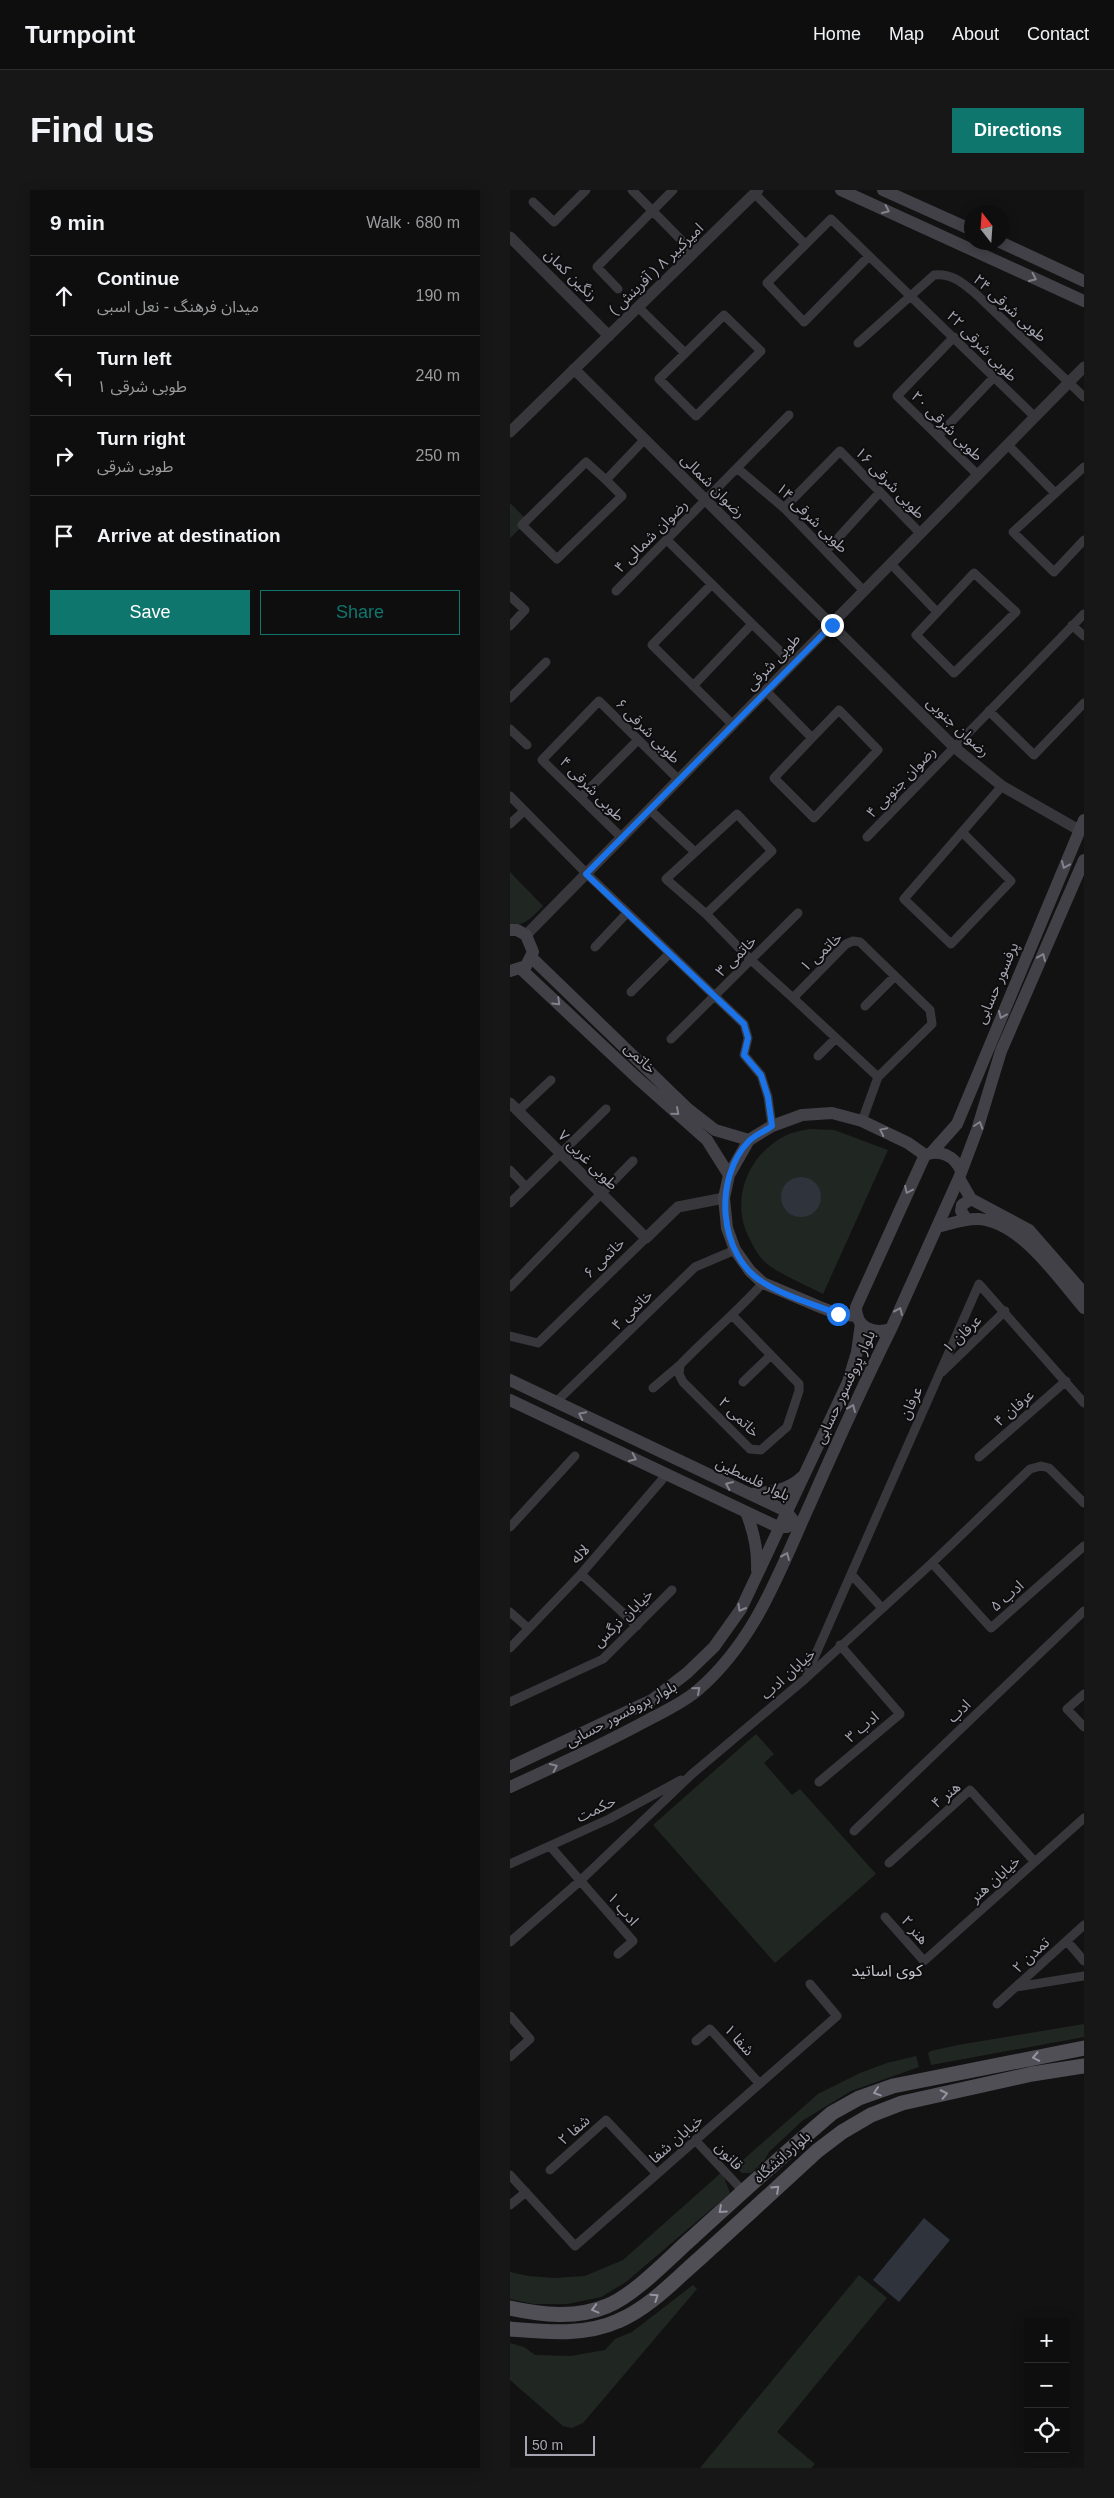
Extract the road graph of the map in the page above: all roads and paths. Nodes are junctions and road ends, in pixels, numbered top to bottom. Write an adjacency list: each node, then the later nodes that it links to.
1 (586, 190): 7 (street)
2 (632, 190): 8 (street)
3 (672, 190): 8 (street)
4 (841, 190): 11 (main road, one-way to 11)
5 (883, 190): 9 (main road)
6 (757, 192): 12 (street); 15 (street, امیرکبیر ۸ ( آفرینش ))
7 (533, 202)
8 (653, 210): 15 (street); 18 (street)
9 (964, 226)
10 (510, 237): 22 (street, رنگین کمان)
11 (964, 242)
12 (805, 244): 16 (street, طوبی شرقی ۲۲); 16 (street)
13 (1009, 246): 17 (main road)
14 (981, 250): 20 (main road, one-way to 20)
15 (694, 252): 21 (street, امیرکبیر ۸ ( آفرینش ))
16 (868, 256): 19 (street, طوبی شرقی ۲۲)
17 (1084, 282)
18 (618, 289)
19 (910, 295): 23 (street, طوبی شرقی ۲۲); 24 (street, طوبی شرقی ۲۴); 29 (street, طوبی شرقی ۲۴)
20 (1084, 301)
21 (639, 308): 22 (street, امیرکبیر ۸ ( آفرینش )); 25 (street)
22 (609, 336): 27 (street, امیرکبیر ۸ ( آفرینش ))
23 (954, 337): 28 (street, طوبی شرقی ۲۲); 34 (street, طوبی شرقی ۲۰)
24 (858, 343)
25 (685, 353): 25 (street)
26 (1084, 367): 29 (street, طوبی شرقی)
27 (574, 369): 33 (street, امیرکبیر ۸ ( آفرینش )); 35 (street, رضوان شمالی)
28 (994, 378): 32 (street, طوبی شرقی ۲۲); 34 (street)
29 (1070, 382): 30 (street, طوبی شرقی ۲۴); 32 (street, طوبی شرقی)
30 (1084, 397)
31 (789, 416): 38 (street, رضوان شمالی ۴)
32 (1035, 417): 36 (street, طوبی شرقی)
33 (510, 432)
34 (938, 436): 39 (street, طوبی شرقی ۲۰)
35 (645, 439): 40 (street); 43 (street, رضوان شمالی)
36 (1008, 445): 39 (street, طوبی شرقی); 42 (street)
37 (1084, 467): 42 (street)
38 (738, 468): 43 (street, رضوان شمالی ۴); 44 (street, طوبی شرقی ۱۴)
39 (978, 475): 45 (street, طوبی شرقی)
40 (606, 480): 40 (street)
41 (880, 492): 44 (street, طوبی شرقی ۱۶); 45 (street, طوبی شرقی ۱۶); 48 (street)
42 (1055, 493): 47 (street)
43 (706, 500): 46 (street, رضوان شمالی ۴); 57 (street, رضوان شمالی)
44 (784, 508): 48 (street, طوبی شرقی ۱۴)
45 (920, 534): 49 (street, طوبی شرقی)
46 (667, 540): 50 (street); 52 (street, رضوان شمالی ۴)
47 (1084, 540)
48 (826, 550): 51 (street, طوبی شرقی ۱۴)
49 (891, 564): 51 (street, طوبی شرقی); 54 (street)
50 (712, 584): 56 (street); 63 (street)
51 (864, 591): 57 (street, طوبی شرقی)
52 (616, 592)
53 (510, 596): 59 (street)
54 (937, 612): 54 (street)
55 (1084, 614): 58 (street, رضوان جنوبی ۴)
56 (752, 624): 62 (street); 63 (street)
57 (832, 625): 62 (street, طوبی شرقی); 73 (street, رضوان جنوبی)
58 (1072, 625): 60 (street); 67 (street, رضوان جنوبی ۴)
59 (510, 626)
60 (1084, 636)
61 (546, 662): 65 (street)
62 (793, 664): 64 (street, طوبی شرقی)
63 (693, 686): 68 (street)
64 (766, 691): 68 (street, طوبی شرقی); 70 (street)
65 (510, 698)
66 (1084, 702): 67 (street)
67 (989, 711): 73 (street, رضوان جنوبی ۴)
68 (733, 725): 75 (street, طوبی شرقی)
69 (510, 729): 72 (street)
70 (812, 738): 70 (street)
71 (638, 740): 74 (street, طوبی شرقی ۶); 75 (street, طوبی شرقی ۶); 78 (street)
72 (526, 745)
73 (954, 747): 76 (street, رضوان جنوبی); 84 (street, رضوان جنوبی ۴)
74 (542, 760): 78 (street, طوبی شرقی ۴)
75 (678, 780): 80 (street, طوبی شرقی)
76 (1002, 786): 82 (street, رضوان جنوبی); 83 (street)
77 (510, 796): 79 (street)
78 (580, 797): 85 (street, طوبی شرقی ۴)
79 (524, 810): 81 (street); 88 (street)
80 (650, 810): 85 (street, طوبی شرقی); 86 (street)
81 (510, 824)
82 (1082, 825): 115 (main road, پرفسور حسابی, one-way to 115)
83 (963, 834): 83 (street)
84 (867, 837)
85 (622, 838): 88 (street, طوبی شرقی)
86 (695, 852): 91 (street); 91 (street)
87 (1084, 860): 118 (main road, پرفسور حسابی, one-way to 87)
88 (586, 874): 89 (street); 93 (street, طوبی شرقی)
89 (627, 913): 94 (street); 95 (street)
90 (798, 913): 97 (street, خاتمی ۳)
91 (706, 914): 97 (street)
92 (510, 930): 93 (main road)
93 (526, 936): 96 (main road)
94 (594, 947)
95 (670, 953): 100 (street); 101 (street)
96 (532, 958): 98 (main road); 113 (main road, خاتمی)
97 (752, 960): 101 (street, خاتمی ۳); 102 (street)
98 (516, 970): 119 (main road, خاتمی, one-way to 119)
99 (895, 976): 102 (street, خاتمی ۱); 103 (street); 107 (street, خاتمی ۱)
100 (631, 992)
101 (715, 997): 105 (street, خاتمی ۳); 112 (street)
102 (793, 998): 104 (street)
103 (865, 1006)
104 (836, 1038): 106 (street); 107 (street)
105 (671, 1039)
106 (818, 1056)
107 (878, 1077): 111 (street, خاتمی ۱)
108 (551, 1080): 109 (street)
109 (514, 1107): 114 (street, طوبی غربی ۷)
110 (606, 1109): 114 (street)
111 (862, 1121): 112 (main road); 115 (main road, one-way to 111)
112 (772, 1126): 113 (main road)
113 (749, 1140): 119 (main road)
114 (561, 1153): 120 (street); 121 (street, طوبی غربی ۷)
115 (928, 1154): 118 (main road); 135 (main road, پرفسور حسابی, one-way to 135)
116 (633, 1161): 121 (street)
117 (510, 1170): 120 (street)
118 (960, 1174): 123 (main road); 126 (main road, پرفسور حسابی)
119 (729, 1175): 122 (main road)
120 (526, 1187): 124 (street)
121 (601, 1194): 127 (street, طوبی غربی ۷); 130 (street)
122 (724, 1198): 127 (street, خاتمی ۶); 128 (main road)
123 (971, 1199): 125 (main road); 131 (main road)
124 (510, 1203)
125 (967, 1220): 126 (main road); 132 (main road)
126 (937, 1227): 136 (main road, بلوار پروفسور حسابی, one-way to 126)
127 (646, 1238): 137 (street, خاتمی ۶)
128 (736, 1250): 129 (main road); 146 (street, خاتمی ۴)
129 (763, 1283): 134 (street); 135 (main road)
130 (510, 1287)
131 (1084, 1293)
132 (1084, 1308)
133 (1005, 1311): 140 (street, عرفان ۱); 140 (street, عرفان); 142 (street, عرفان)
134 (733, 1316): 138 (street, خاتمی ۲); 139 (street)
135 (858, 1319): 136 (main road); 150 (main road, بلوار پروفسور حسابی)
136 (891, 1329): 158 (main road, بلوار پروفسور حسابی, one-way to 136)
137 (510, 1336)
138 (771, 1355): 139 (street, خاتمی ۲); 143 (street)
139 (680, 1365): 144 (street)
140 (937, 1376): 162 (street, عرفان)
141 (510, 1380): 146 (main road, بلوار فلسطین)
142 (1066, 1381): 147 (street, عرفان); 149 (street, عرفان ۴)
143 (743, 1382)
144 (653, 1388)
145 (510, 1400): 151 (main road, one-way to 151)
146 (556, 1402): 152 (main road, بلوار فلسطین, one-way to 146)
147 (1084, 1403)
148 (575, 1456): 156 (street)
149 (980, 1457)
150 (808, 1470): 152 (main road); 155 (main road, بلوار پروفسور حسابی)
151 (667, 1474): 154 (main road); 161 (street, لاله)
152 (748, 1494): 155 (main road, بلوار فلسطین)
153 (1084, 1503): 160 (street, خیابان ادب)
154 (746, 1512): 157 (main road); 163 (main road)
155 (786, 1512): 157 (main road, بلوار پروفسور حسابی); 158 (main road, بلوار فلسطین)
156 (512, 1522)
157 (778, 1527): 158 (main road); 163 (main road, بلوار پروفسور حسابی)
158 (799, 1528): 179 (main road, بلوار پروفسور حسابی, one-way to 158)
159 (1084, 1546): 160 (street, ادب ۵)
160 (932, 1563): 165 (street, خیابان ادب)
161 (581, 1574): 168 (street); 169 (street, لاله)
162 (851, 1574): 165 (street); 172 (street, عرفان)
163 (757, 1576): 176 (main road, بلوار پروفسور حسابی, one-way to 176)
164 (672, 1590): 168 (street, خیابان نرگس)
165 (882, 1608): 170 (street, خیابان ادب)
166 (1084, 1611): 181 (street, ادب)
167 (510, 1612): 169 (street)
168 (637, 1626): 174 (street, خیابان نرگس)
169 (528, 1628): 171 (street, لاله)
170 (840, 1645): 172 (street, خیابان ادب); 178 (street, ادب ۳)
171 (510, 1648)
172 (805, 1679): 177 (street, خیابان ادب)
173 (1084, 1694): 175 (street)
174 (510, 1702)
175 (1084, 1727)
176 (510, 1767)
177 (692, 1774): 182 (street, حکمت); 186 (street, خیابان ادب)
178 (819, 1782)
179 (510, 1787)
180 (1084, 1818): 183 (street, خیابان هنر)
181 (854, 1831)
182 (550, 1846): 185 (street, حکمت); 186 (street)
183 (1035, 1862): 184 (street, هنر ۴); 192 (street, خیابان هنر)
184 (889, 1863)
185 (510, 1864)
186 (580, 1881): 190 (street, خیابان ادب); 191 (street, ادب ۱)
187 (885, 1917): 192 (street, هنر ۲)
188 (1084, 1925): 189 (street, تمدن ۲)
189 (1066, 1940): 193 (street); 196 (street, تمدن ۲)
190 (510, 1942)
191 (618, 1954)
192 (924, 1961)
193 (1084, 1961)
194 (1084, 1976): 196 (street)
195 (810, 1984): 203 (street, خیابان شفا)
196 (1016, 1987): 197 (street, تمدن ۲)
197 (997, 2004)
198 (510, 2016): 201 (street)
199 (696, 2041): 203 (street, شفا ۱)
200 (1079, 2049): 202 (main road); 208 (main road, بلواردانشگاه, one-way to 208)
201 (510, 2057)
202 (1081, 2067): 212 (main road, بلواردانشگاه, one-way to 202)
203 (759, 2084): 204 (street, خیابان شفا)
204 (695, 2140): 206 (street, خیابان شفا); 208 (street, قانون)
205 (550, 2170): 206 (street, شفا ۲)
206 (656, 2173): 209 (street, خیابان شفا)
207 (510, 2175): 209 (street, خیابان شفا)
208 (743, 2191): 211 (main road, بلواردانشگاه, one-way to 211)
209 (526, 2192): 210 (street)
210 (510, 2205)
211 (510, 2308)
212 (510, 2329)

